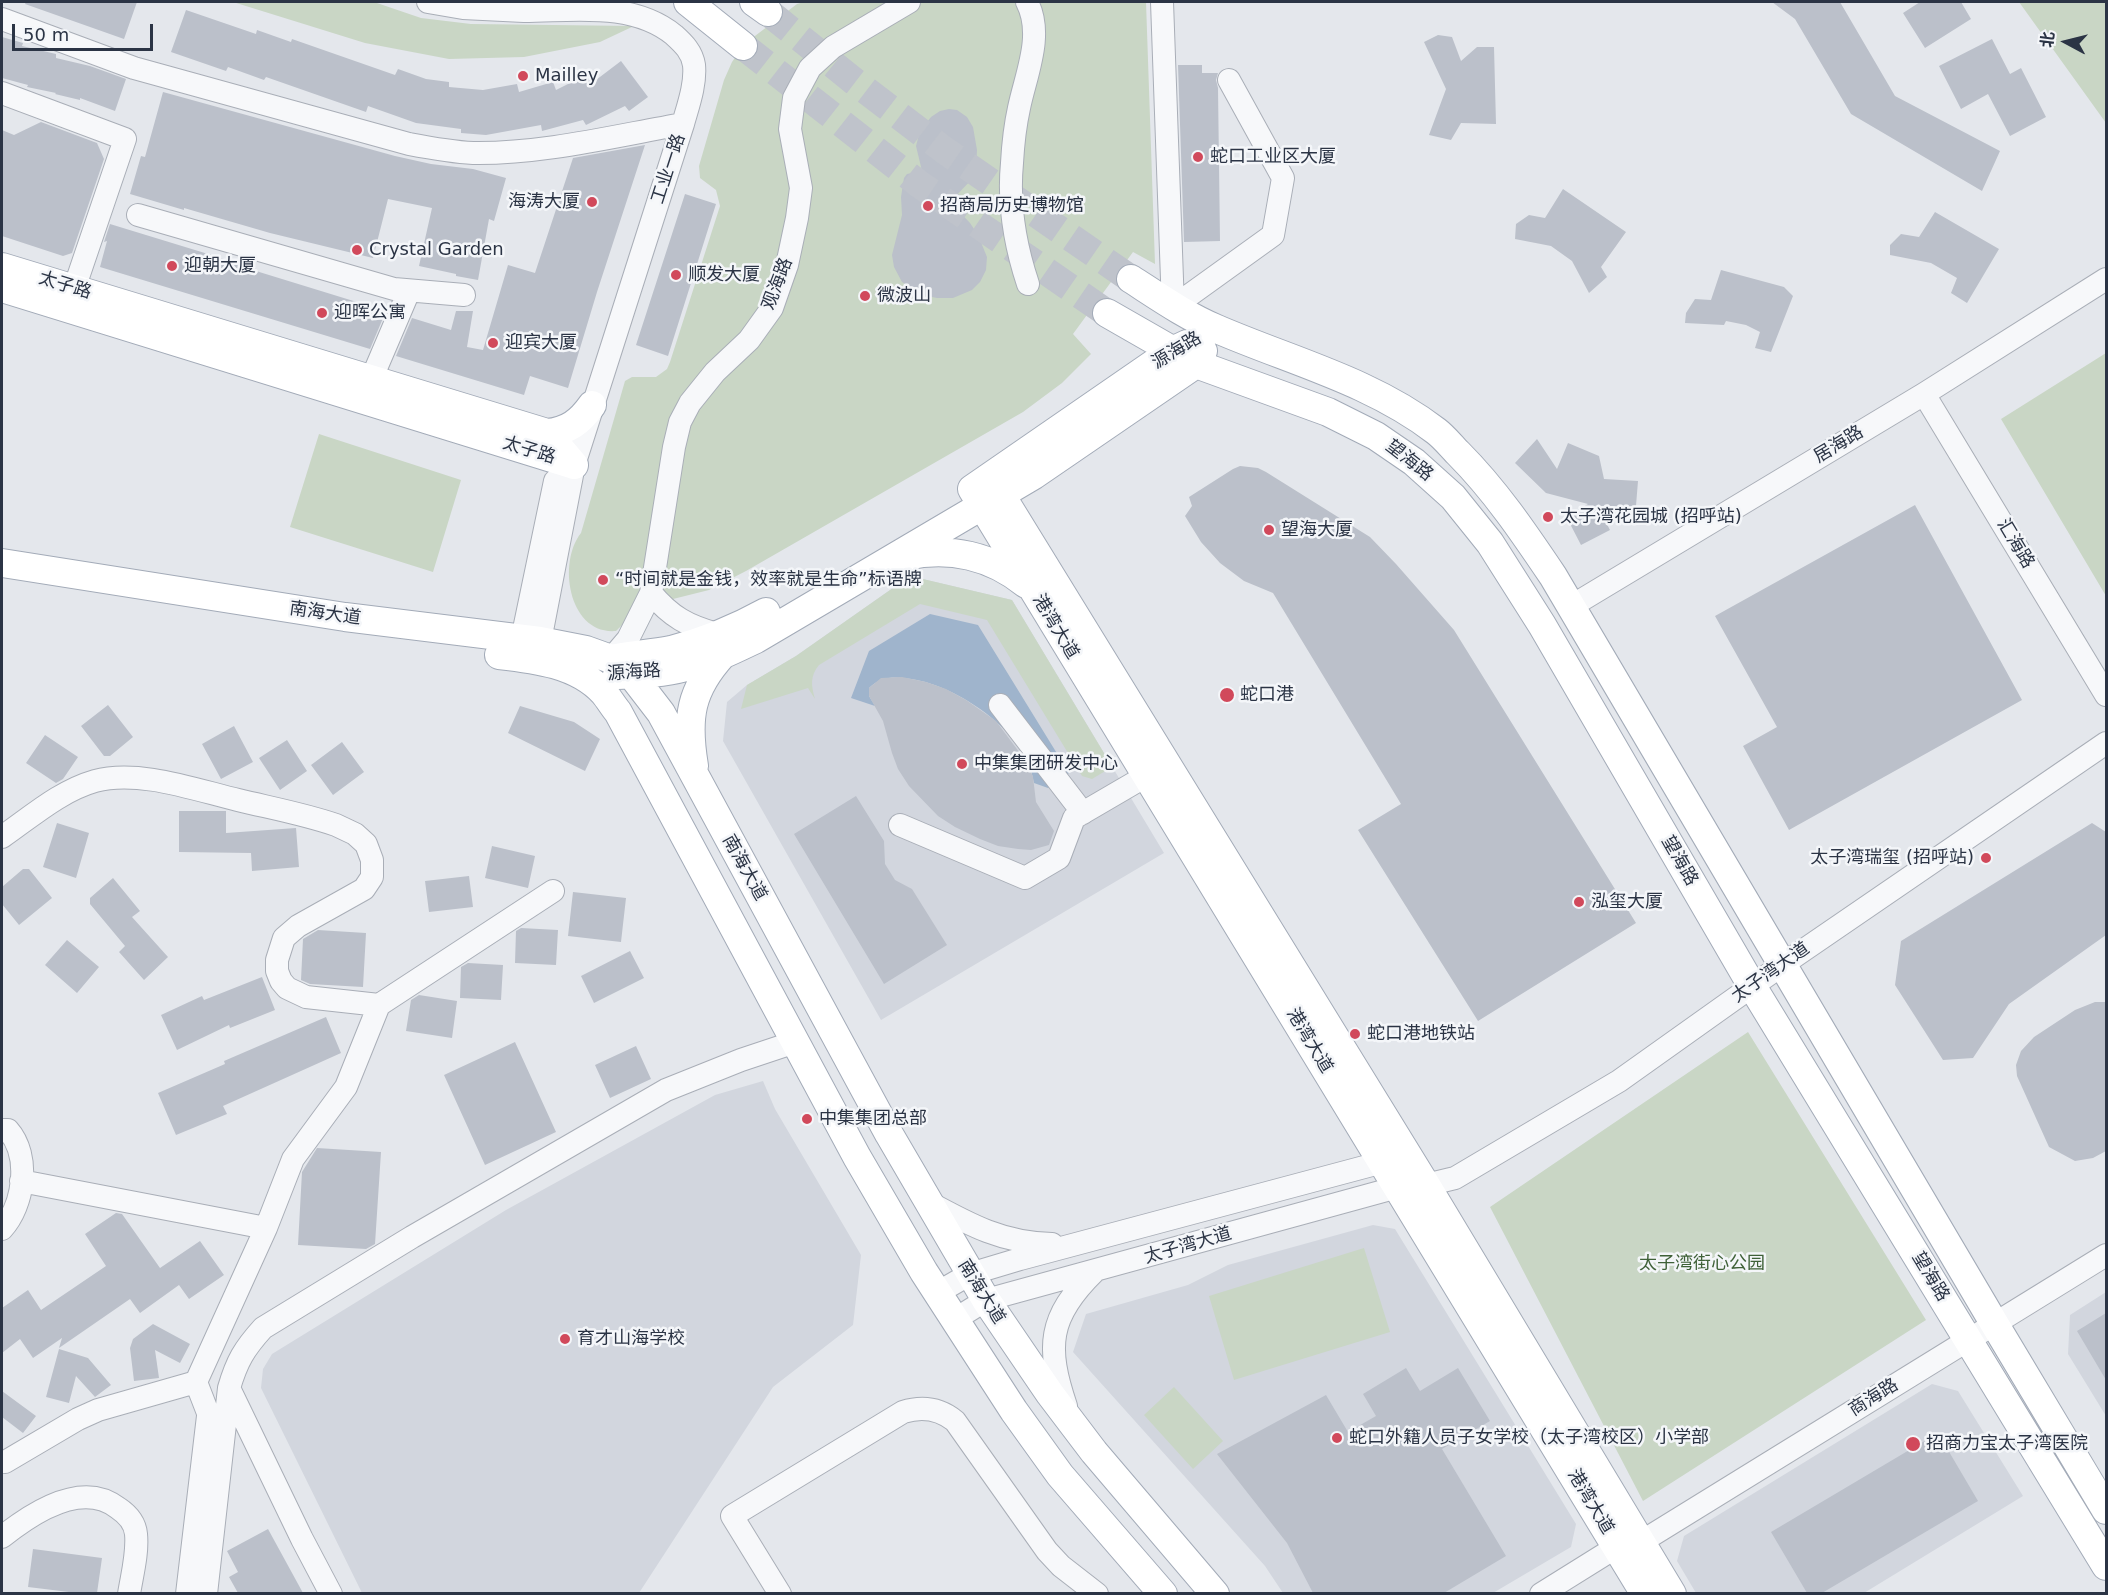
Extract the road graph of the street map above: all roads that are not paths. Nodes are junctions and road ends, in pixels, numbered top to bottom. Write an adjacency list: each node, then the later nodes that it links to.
1 (428, 2): 6 (street, 工业一路)
2 (688, 2): 8 (main road)
3 (909, 2): 35 (street, 观海路)
4 (1027, 2): 16 (street)
5 (1162, 2): 21 (street)
6 (522, 6): 11 (street, 工业一路)
7 (2, 19): 11 (street)
8 (743, 46)
9 (1229, 80): 21 (street)
10 (2, 93): 18 (street)
11 (683, 124): 27 (street, 工业一路)
12 (138, 214): 19 (street)
13 (2, 267): 18 (main road, 太子路)
14 (1131, 279): 21 (main road, 望海路)
15 (2106, 279): 26 (street, 居海路)
16 (1028, 284)
17 (2, 288): 28 (main road, 太子路)
18 (74, 289): 25 (main road, 太子路)
19 (409, 291): 20 (street); 25 (street)
20 (464, 295)
21 (1173, 307): 23 (main road, 望海路)
22 (1107, 313): 24 (main road, 望海路)
23 (1215, 328): 24 (main road, 源海路); 36 (main road, 望海路)
24 (1184, 358): 30 (main road, 源海路); 51 (main road, 望海路)
25 (372, 380): 28 (main road, 太子路)
26 (1924, 394): 36 (street, 居海路); 41 (street, 汇海路)
27 (592, 405): 28 (main road); 29 (street, 工业一路)
28 (537, 442): 29 (main road)
29 (565, 473): 38 (street, 工业一路)
30 (985, 496): 31 (main road, 源海路); 34 (main road, 港湾大道); 37 (main road, 源海路); 57 (main road, 港湾大道)
31 (893, 559): 34 (main road); 37 (main road, 源海路)
32 (2, 563): 38 (main road, 南海大道)
33 (2, 582): 38 (main road, 南海大道)
34 (1032, 589): 44 (main road, 港湾大道)
35 (651, 593): 37 (street); 39 (street, 观海路)
36 (1570, 607): 50 (main road, 望海路)
37 (720, 644): 39 (main road, 源海路); 45 (main road)
38 (530, 646): 39 (main road, 南海大道); 40 (main road, 南海大道)
39 (621, 667): 40 (main road, 源海路); 45 (main road, 南海大道)
40 (585, 677): 53 (main road, 南海大道)
41 (2106, 695)
42 (1000, 705): 46 (street)
43 (2106, 743): 50 (street, 太子湾大道)
44 (1146, 776): 46 (street); 55 (main road, 港湾大道)
45 (697, 780): 59 (main road, 南海大道)
46 (1083, 813): 47 (street)
47 (900, 825)
48 (2, 837): 52 (street)
49 (554, 891): 52 (street)
50 (1782, 965): 51 (street, 太子湾大道); 69 (main road, 望海路)
51 (1752, 986): 57 (street, 太子湾大道); 70 (main road, 望海路)
52 (380, 1005): 60 (street)
53 (795, 1042): 66 (main road, 南海大道); 72 (street)
54 (2, 1126): 56 (street)
55 (1383, 1162): 57 (street); 58 (main road, 港湾大道); 62 (street, 太子湾大道)
56 (21, 1181): 60 (street); 61 (street)
57 (1426, 1185): 58 (street, 太子湾大道); 79 (main road, 港湾大道)
58 (1398, 1187): 64 (street, 太子湾大道); 79 (main road, 港湾大道)
59 (928, 1202): 62 (street); 65 (main road, 南海大道)
60 (266, 1228): 71 (street)
61 (2, 1229)
62 (1072, 1245): 65 (street, 太子湾大道)
63 (2106, 1254): 69 (street, 商海路)
64 (1094, 1272): 67 (street, 太子湾大道); 74 (street)
65 (970, 1274): 66 (street, 太子湾大道); 67 (main road, 南海大道)
66 (938, 1293): 68 (main road, 南海大道)
67 (986, 1300): 68 (street, 太子湾大道); 74 (main road, 南海大道)
68 (954, 1320): 87 (main road, 南海大道)
69 (1994, 1323): 70 (street, 商海路); 77 (main road, 望海路)
70 (1968, 1340): 79 (street, 商海路); 80 (main road, 望海路)
71 (196, 1382): 73 (street); 76 (street)
72 (229, 1389): 75 (street); 84 (street)
73 (208, 1412): 75 (street); 82 (street)
74 (1071, 1422): 88 (main road, 南海大道)
75 (222, 1448): 83 (street)
76 (5, 1462)
77 (2106, 1510)
78 (2, 1537): 81 (street)
79 (1629, 1544): 89 (street, 商海路); 90 (main road, 港湾大道); 91 (main road, 港湾大道)
80 (2106, 1566)
81 (129, 1593)
82 (187, 1593)
83 (206, 1593)
84 (331, 1593)
85 (780, 1593): 86 (street)
86 (1097, 1593)
87 (1163, 1593)
88 (1215, 1593)
89 (1541, 1593)
90 (1645, 1593)
91 (1672, 1593)

